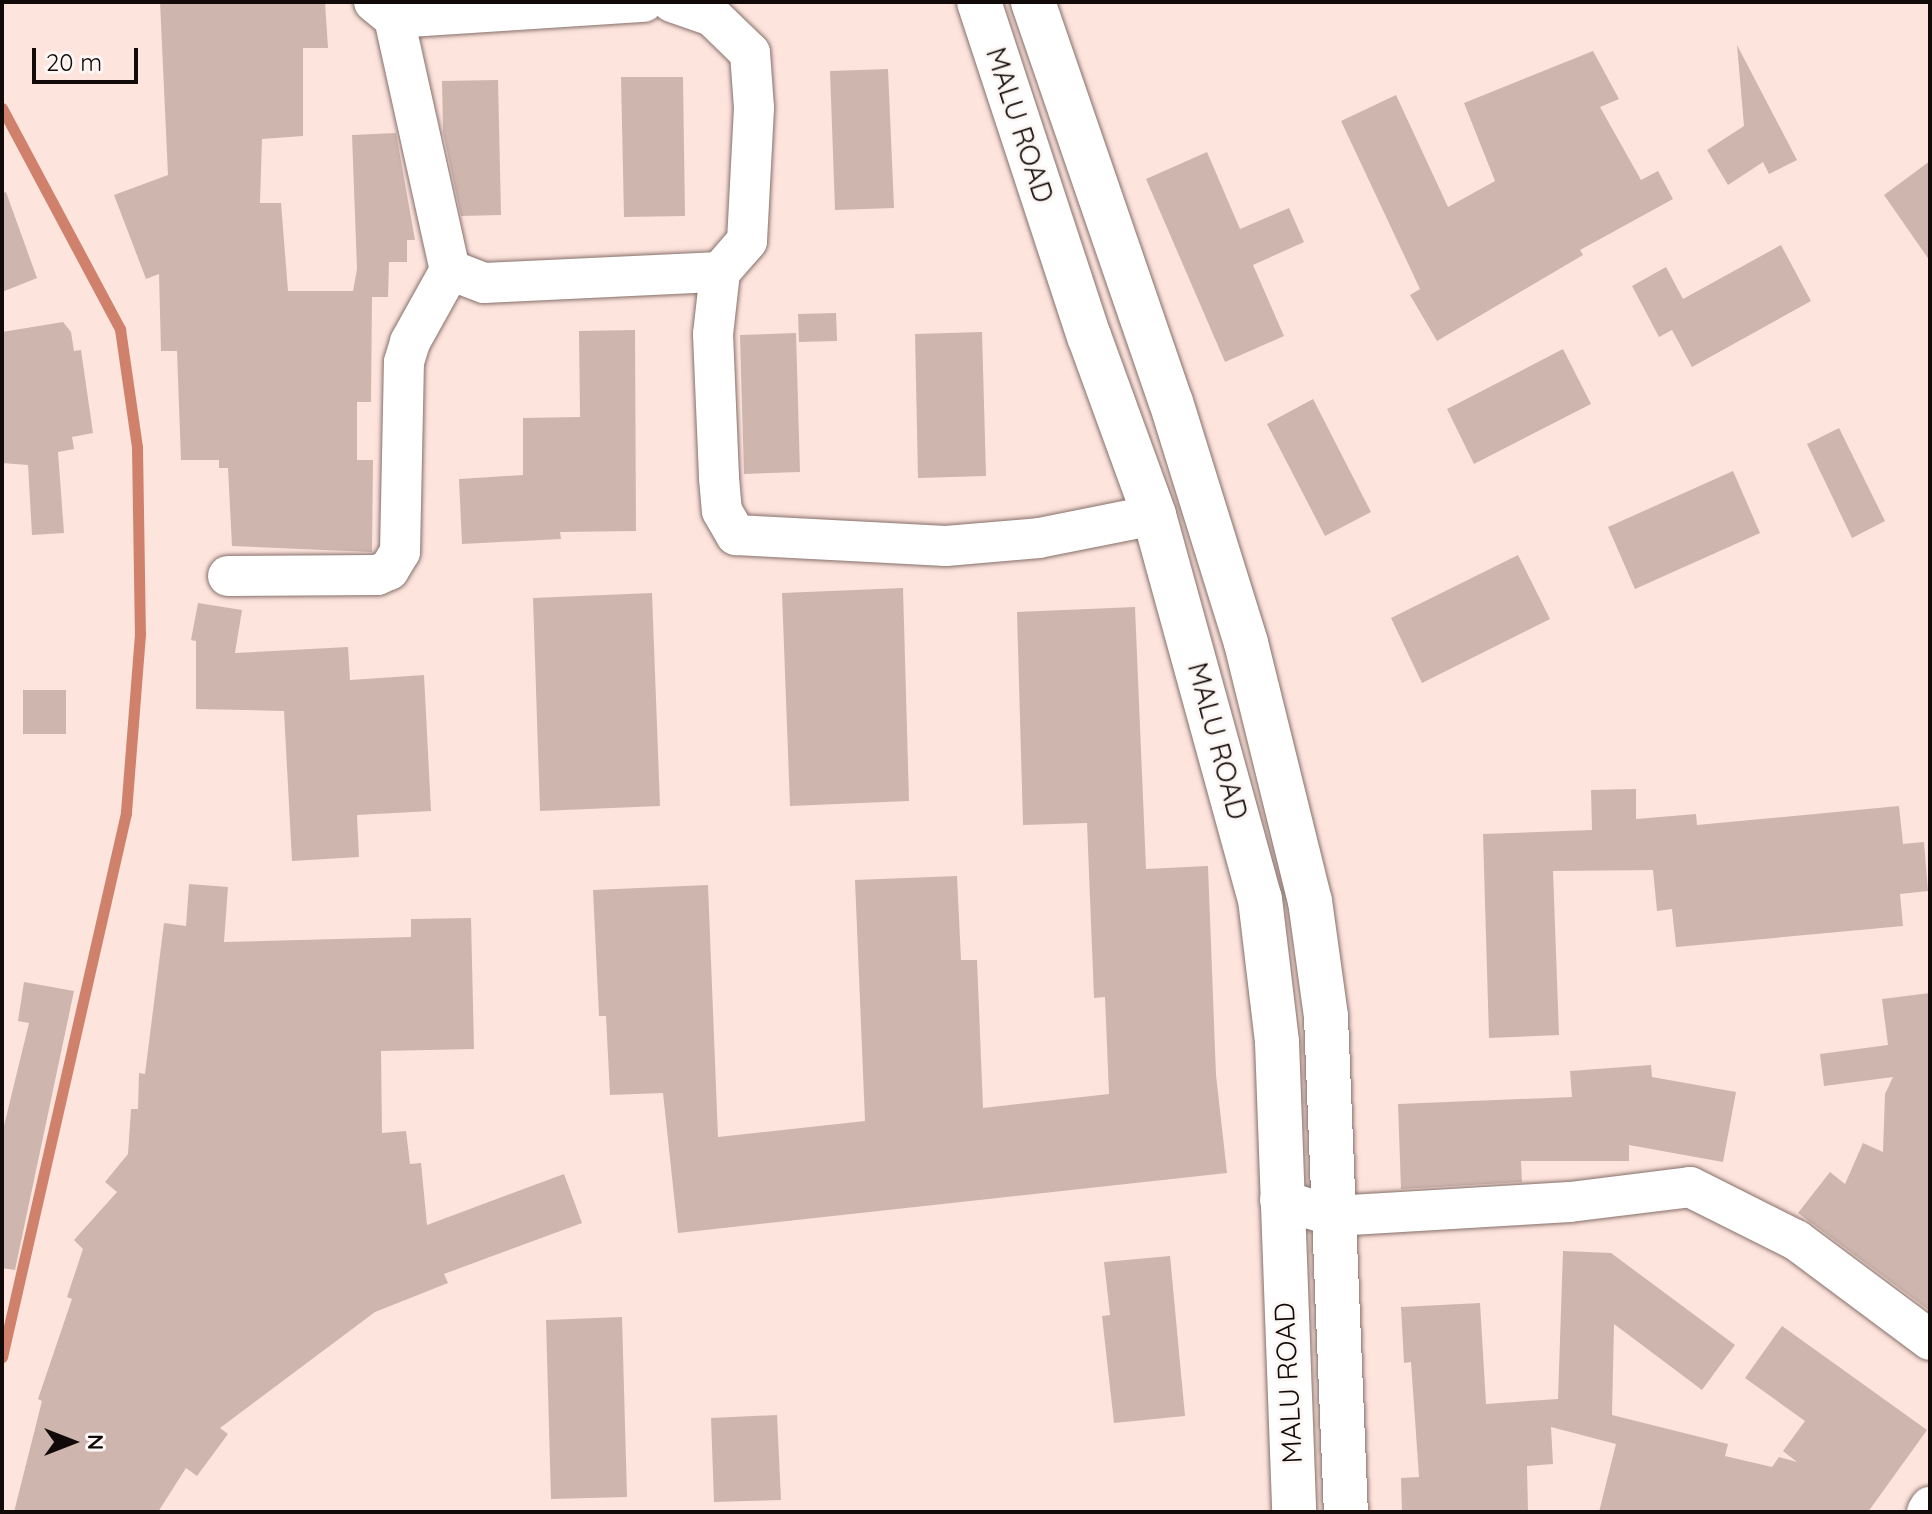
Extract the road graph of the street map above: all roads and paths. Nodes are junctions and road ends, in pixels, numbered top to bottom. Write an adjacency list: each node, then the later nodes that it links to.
1 (643, 2): 5 (street)
2 (672, 2): 7 (street)
3 (979, 2): 9 (main road, MALU ROAD)
4 (1033, 2): 8 (main road, MALU ROAD)
5 (384, 10): 6 (street)
6 (450, 270): 7 (street); 11 (street)
7 (720, 272): 10 (street)
8 (1140, 313): 9 (main road); 13 (main road, MALU ROAD)
9 (1089, 336): 10 (main road, MALU ROAD)
10 (1154, 515): 12 (main road, MALU ROAD)
11 (228, 576)
12 (1280, 1200): 13 (street); 16 (main road, MALU ROAD)
13 (1334, 1216): 14 (street); 17 (main road, MALU ROAD)
14 (1930, 1340)
15 (1930, 1507): 18 (street)
16 (1294, 1512)
17 (1346, 1512)
18 (1927, 1512)

